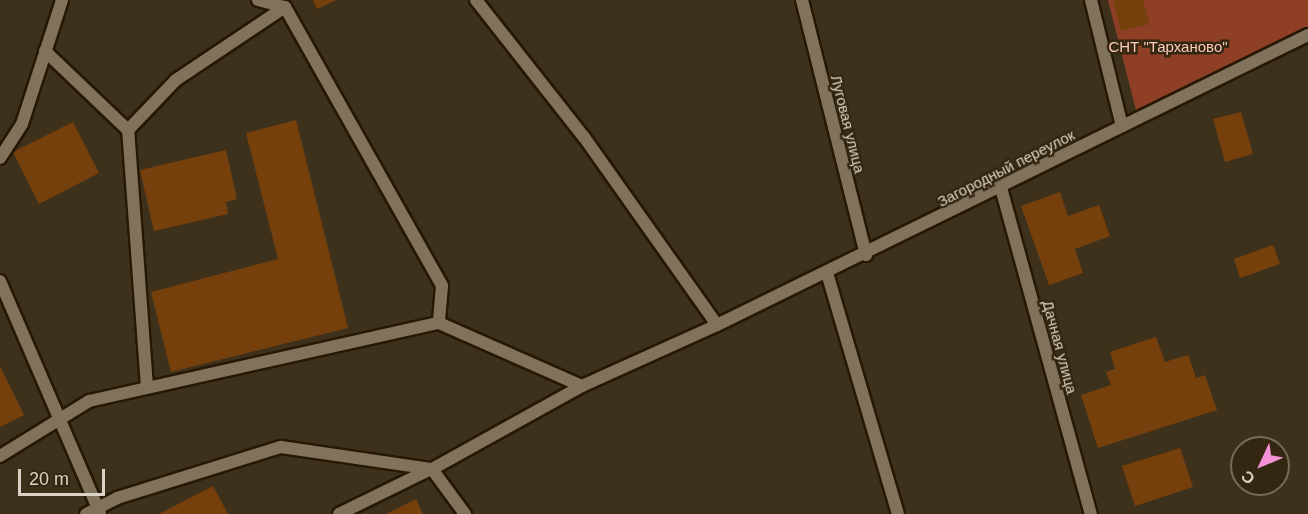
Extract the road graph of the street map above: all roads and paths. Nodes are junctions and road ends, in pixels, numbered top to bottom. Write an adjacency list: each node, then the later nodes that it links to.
1 (62, 0): 8 (street)
2 (258, 0): 6 (street)
3 (476, 0): 17 (street)
4 (802, 0): 13 (street, Луговая улица)
5 (1091, 0): 9 (street)
6 (285, 7): 10 (street); 16 (street)
7 (1308, 35): 9 (street, Загородный переулок)
8 (45, 51): 10 (street); 11 (street)
9 (1122, 126): 12 (street, Загородный переулок)
10 (128, 130): 19 (street)
11 (0, 158)
12 (1001, 188): 13 (street, Загородный переулок); 28 (street, Дачная улица)
13 (866, 255): 14 (street, Загородный переулок)
14 (827, 273): 17 (street, Загородный переулок); 27 (street)
15 (0, 280): 20 (street)
16 (440, 323): 18 (street); 19 (street)
17 (717, 326): 18 (street, Загородный переулок)
18 (582, 386): 22 (street, Загородный переулок)
19 (147, 387): 20 (street)
20 (62, 418): 21 (street); 23 (street)
21 (0, 456)
22 (432, 469): 23 (street); 25 (street, Загородный переулок); 26 (street)
23 (100, 511): 24 (street)
24 (86, 514)
25 (339, 514)
26 (465, 514)
27 (898, 514)
28 (1091, 514)

